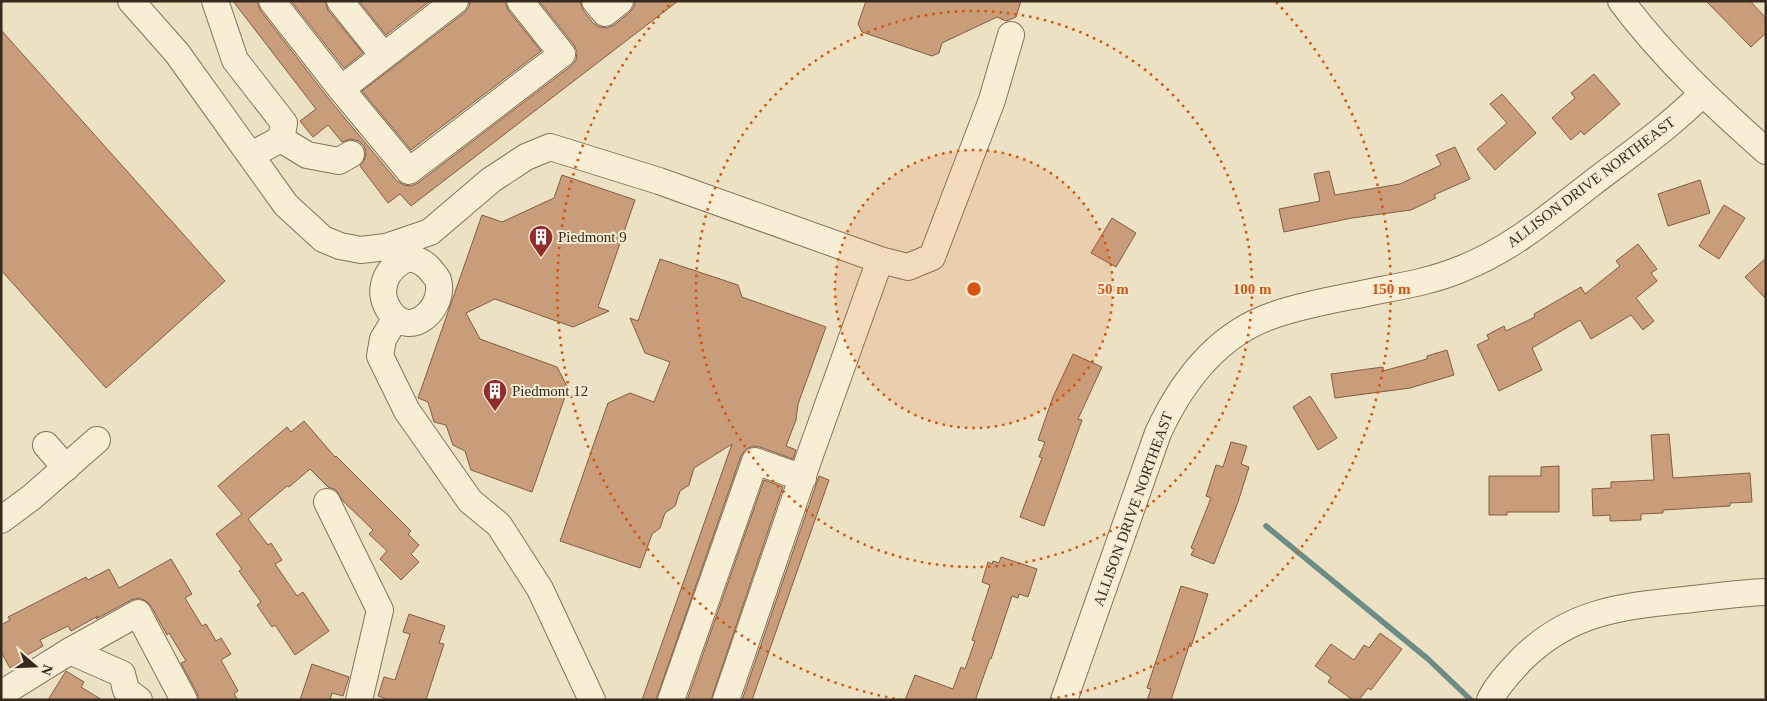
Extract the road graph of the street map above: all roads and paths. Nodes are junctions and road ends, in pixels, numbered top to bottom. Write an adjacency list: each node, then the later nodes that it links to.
1 (131, 1): 17 (street)
2 (215, 1): 14 (street)
3 (272, 1): 12 (street)
4 (340, 1): 11 (street)
5 (455, 1): 11 (street)
6 (520, 1): 12 (street)
7 (595, 1): 8 (street)
8 (620, 1)
9 (1621, 1): 13 (street)
10 (1010, 35): 19 (street)
11 (382, 55): 12 (street)
12 (341, 89)
13 (1702, 94): 15 (street); 38 (street, ALLISON DRIVE NORTHEAST)
14 (281, 139): 16 (street); 17 (street)
15 (1766, 151)
16 (351, 154)
17 (251, 156): 18 (street)
18 (396, 253): 19 (street); 20 (street); 20 (street)
19 (880, 260): 24 (street)
20 (396, 318): 35 (street)
21 (97, 440): 23 (street)
22 (46, 445): 23 (street)
23 (66, 468): 26 (street)
24 (803, 478): 36 (street); 37 (street)
25 (327, 502): 34 (street)
26 (1, 520)
27 (1766, 592): 39 (street)
28 (70, 651): 29 (street); 30 (street); 31 (street)
29 (161, 656): 30 (street); 33 (street)
30 (122, 674): 32 (street)
31 (1, 694)
32 (140, 700)
33 (184, 700)
34 (359, 700)
35 (592, 700)
36 (671, 700)
37 (726, 700)
38 (1064, 700)
39 (1490, 700)

